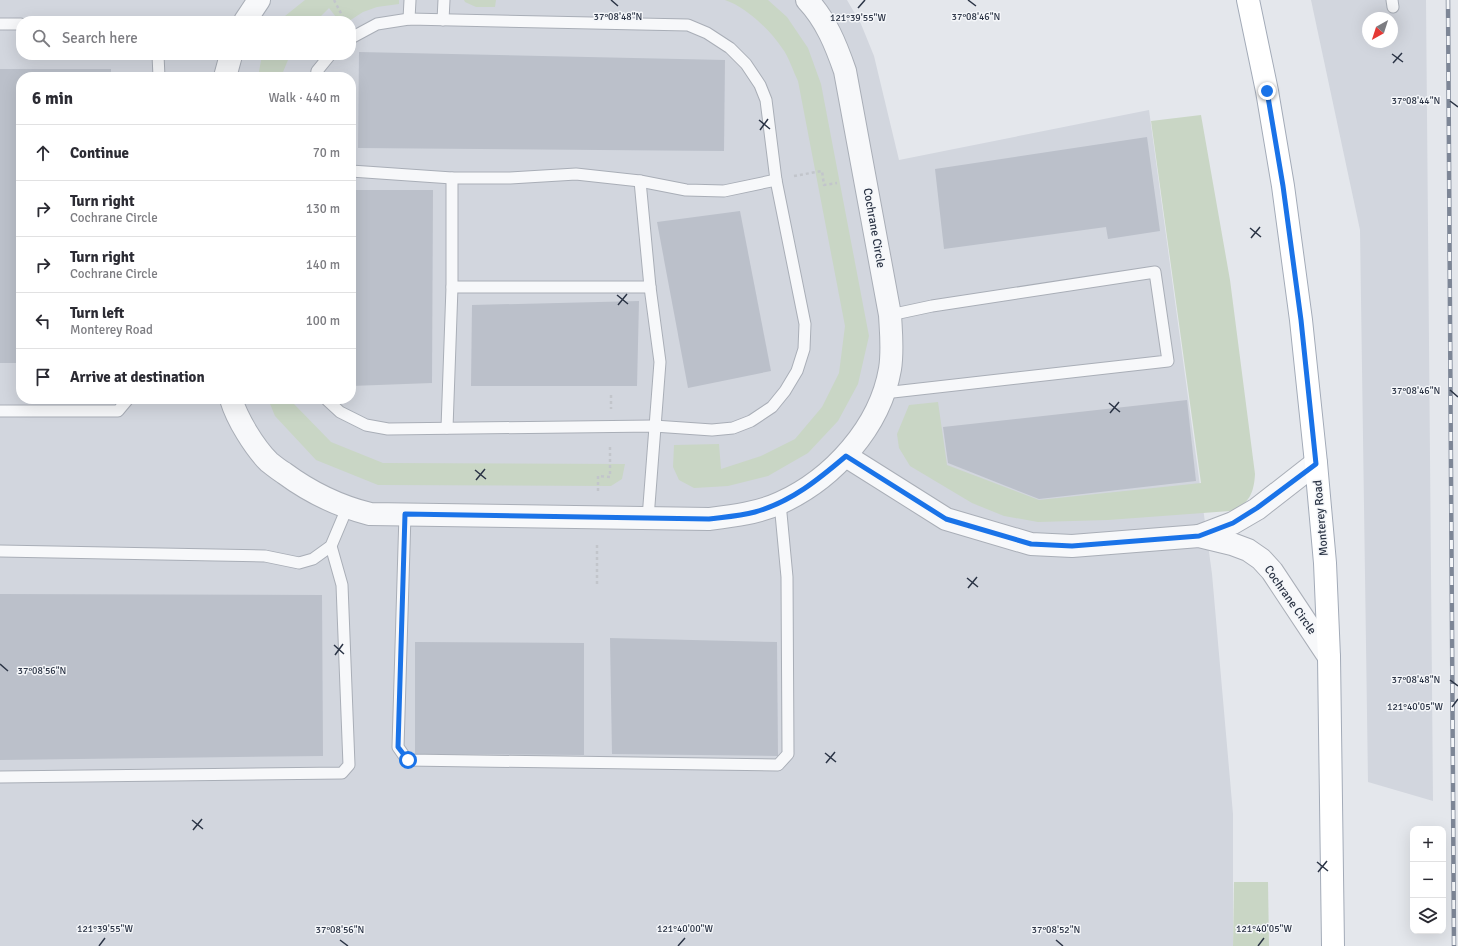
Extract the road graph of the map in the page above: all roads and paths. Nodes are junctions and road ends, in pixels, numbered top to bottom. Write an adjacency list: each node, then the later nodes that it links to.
1 (259, 0): 7 (street)
2 (334, 0): 8 (path)
3 (410, 0): 9 (lane)
4 (444, 0): 10 (lane)
5 (807, 0): 28 (street, Cochrane Circle)
6 (1248, 0): 40 (main road, Monterey Road)
7 (248, 16)
8 (342, 16)
9 (409, 19): 10 (lane); 13 (lane)
10 (443, 20): 23 (lane)
11 (0, 24): 12 (lane)
12 (16, 24)
13 (356, 35)
14 (158, 60): 17 (lane)
15 (230, 60): 18 (street)
16 (326, 60): 19 (lane)
17 (158, 72)
18 (226, 72)
19 (317, 72)
20 (356, 171): 22 (lane)
21 (792, 176): 25 (path)
22 (452, 178): 24 (lane); 26 (lane)
23 (776, 180): 24 (lane); 36 (lane)
24 (640, 181): 27 (lane)
25 (837, 183)
26 (452, 287): 27 (lane); 37 (lane)
27 (650, 287): 36 (lane)
28 (890, 315): 29 (street, Cochrane Circle); 29 (lane)
29 (884, 393): 39 (street, Cochrane Circle)
30 (611, 395): 34 (path)
31 (124, 404): 35 (lane)
32 (233, 404): 43 (street, Cochrane Circle)
33 (331, 404): 37 (lane)
34 (611, 410)
35 (0, 411)
36 (654, 426): 37 (lane); 45 (lane)
37 (447, 428)
38 (610, 447): 41 (path)
39 (846, 456): 42 (street, Cochrane Circle); 46 (street, Cochrane Circle)
40 (1316, 464): 46 (street, Cochrane Circle); 51 (main road, Monterey Road)
41 (598, 491)
42 (780, 503): 44 (lane); 45 (street, Cochrane Circle)
43 (347, 508): 44 (street, Cochrane Circle); 48 (lane)
44 (405, 514): 45 (street, Cochrane Circle)
45 (648, 518)
46 (1199, 536): 51 (street, Cochrane Circle)
47 (597, 545): 50 (path)
48 (331, 546): 49 (lane); 52 (lane)
49 (0, 551)
50 (597, 587)
51 (1329, 657): 53 (main road, Monterey Road)
52 (0, 778)
53 (1333, 946)

